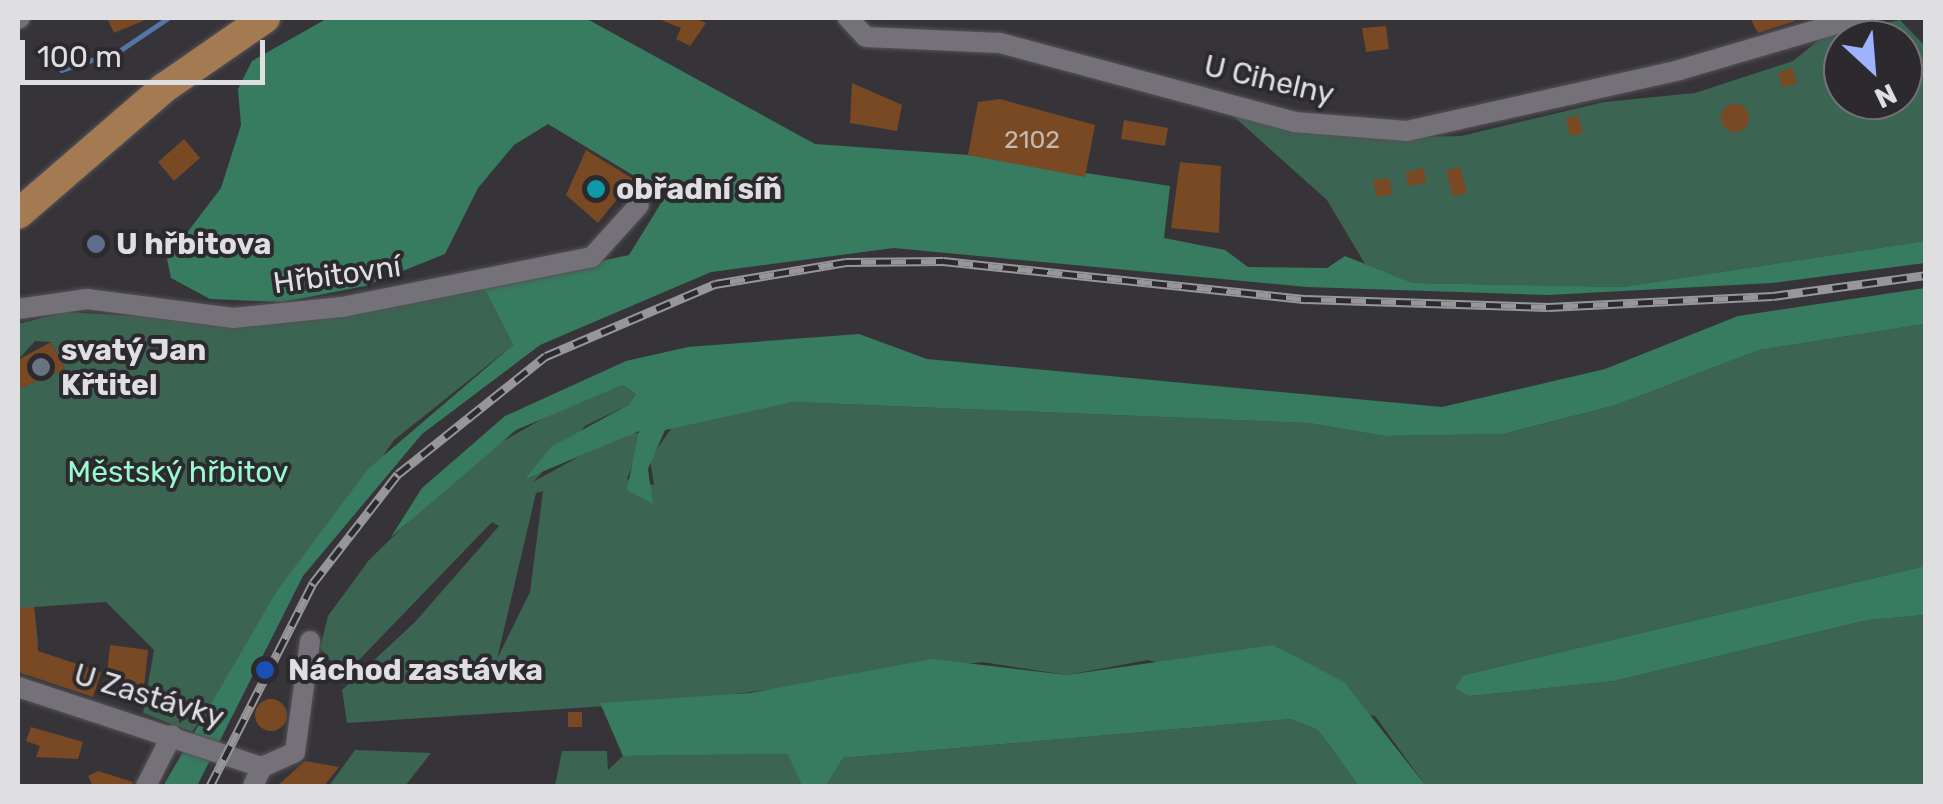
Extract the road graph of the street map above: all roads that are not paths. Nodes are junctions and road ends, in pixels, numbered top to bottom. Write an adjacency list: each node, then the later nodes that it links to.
1 (265, 18): 5 (main road)
2 (848, 18): 3 (street, U Cihelny)
3 (1857, 18)
4 (639, 205): 6 (street, Hřbitovní)
5 (18, 214)
6 (18, 309)
7 (310, 640): 10 (street, U Zastávky)
8 (18, 687): 9 (street, U Zastávky)
9 (172, 735): 10 (street, U Zastávky); 11 (street)
10 (257, 777)
11 (146, 786)

